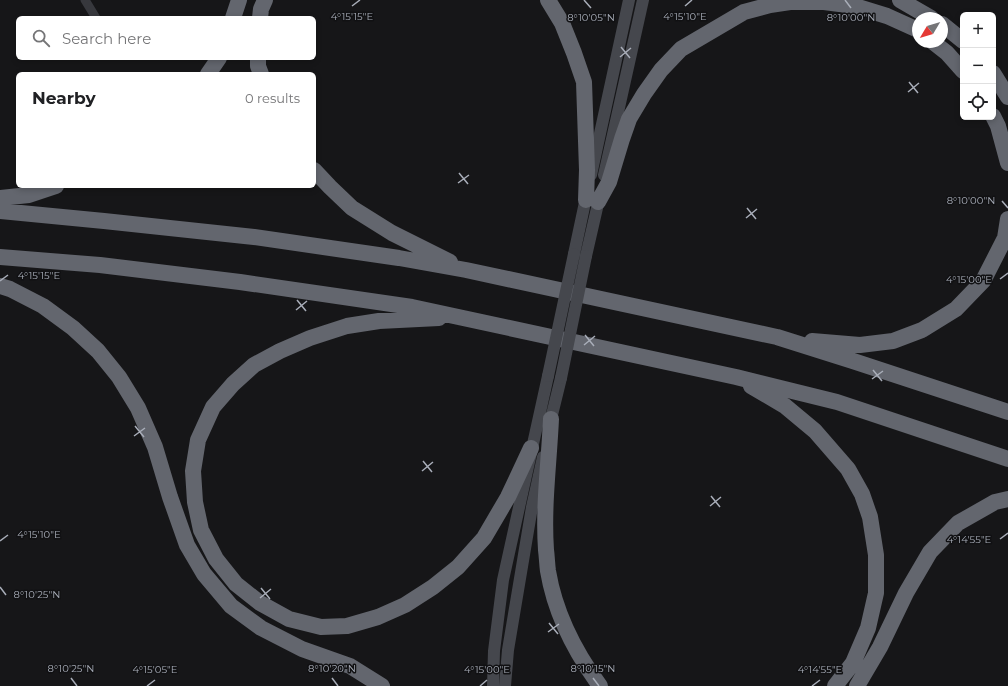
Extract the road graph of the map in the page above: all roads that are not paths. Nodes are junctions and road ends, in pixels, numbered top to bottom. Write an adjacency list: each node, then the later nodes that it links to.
1 (85, 0): 9 (street)
2 (239, 0): 10 (highway)
3 (265, 0): 11 (highway)
4 (548, 0): 28 (highway)
5 (629, 0): 28 (street)
6 (643, 0): 28 (street)
7 (900, 0): 8 (highway)
8 (921, 12)
9 (95, 16)
10 (234, 16)
11 (260, 16)
12 (912, 27): 28 (highway)
13 (948, 28): 14 (highway)
14 (960, 38)
15 (941, 48): 18 (highway)
16 (218, 60): 19 (highway)
17 (258, 60): 20 (highway)
18 (960, 67)
19 (209, 72)
20 (260, 72)
21 (996, 78): 22 (highway)
22 (1008, 97)
23 (995, 120): 24 (highway)
24 (1008, 163)
25 (316, 172): 33 (highway)
26 (50, 188): 27 (highway)
27 (0, 198)
28 (592, 201): 31 (street)
29 (0, 211): 33 (highway)
30 (1008, 219): 36 (highway)
31 (580, 255): 39 (street, bridge); 40 (street, bridge)
32 (0, 257): 35 (highway)
33 (466, 270): 36 (highway)
34 (0, 286): 43 (highway)
35 (463, 317): 37 (highway); 40 (highway)
36 (777, 337): 38 (highway)
37 (736, 377): 41 (highway); 47 (highway)
38 (1008, 412)
39 (551, 419): 45 (street); 46 (highway)
40 (531, 448): 44 (street)
41 (1008, 459)
42 (1008, 499): 48 (highway)
43 (382, 686)
44 (493, 686)
45 (505, 686)
46 (600, 686)
47 (835, 686)
48 (857, 686)

